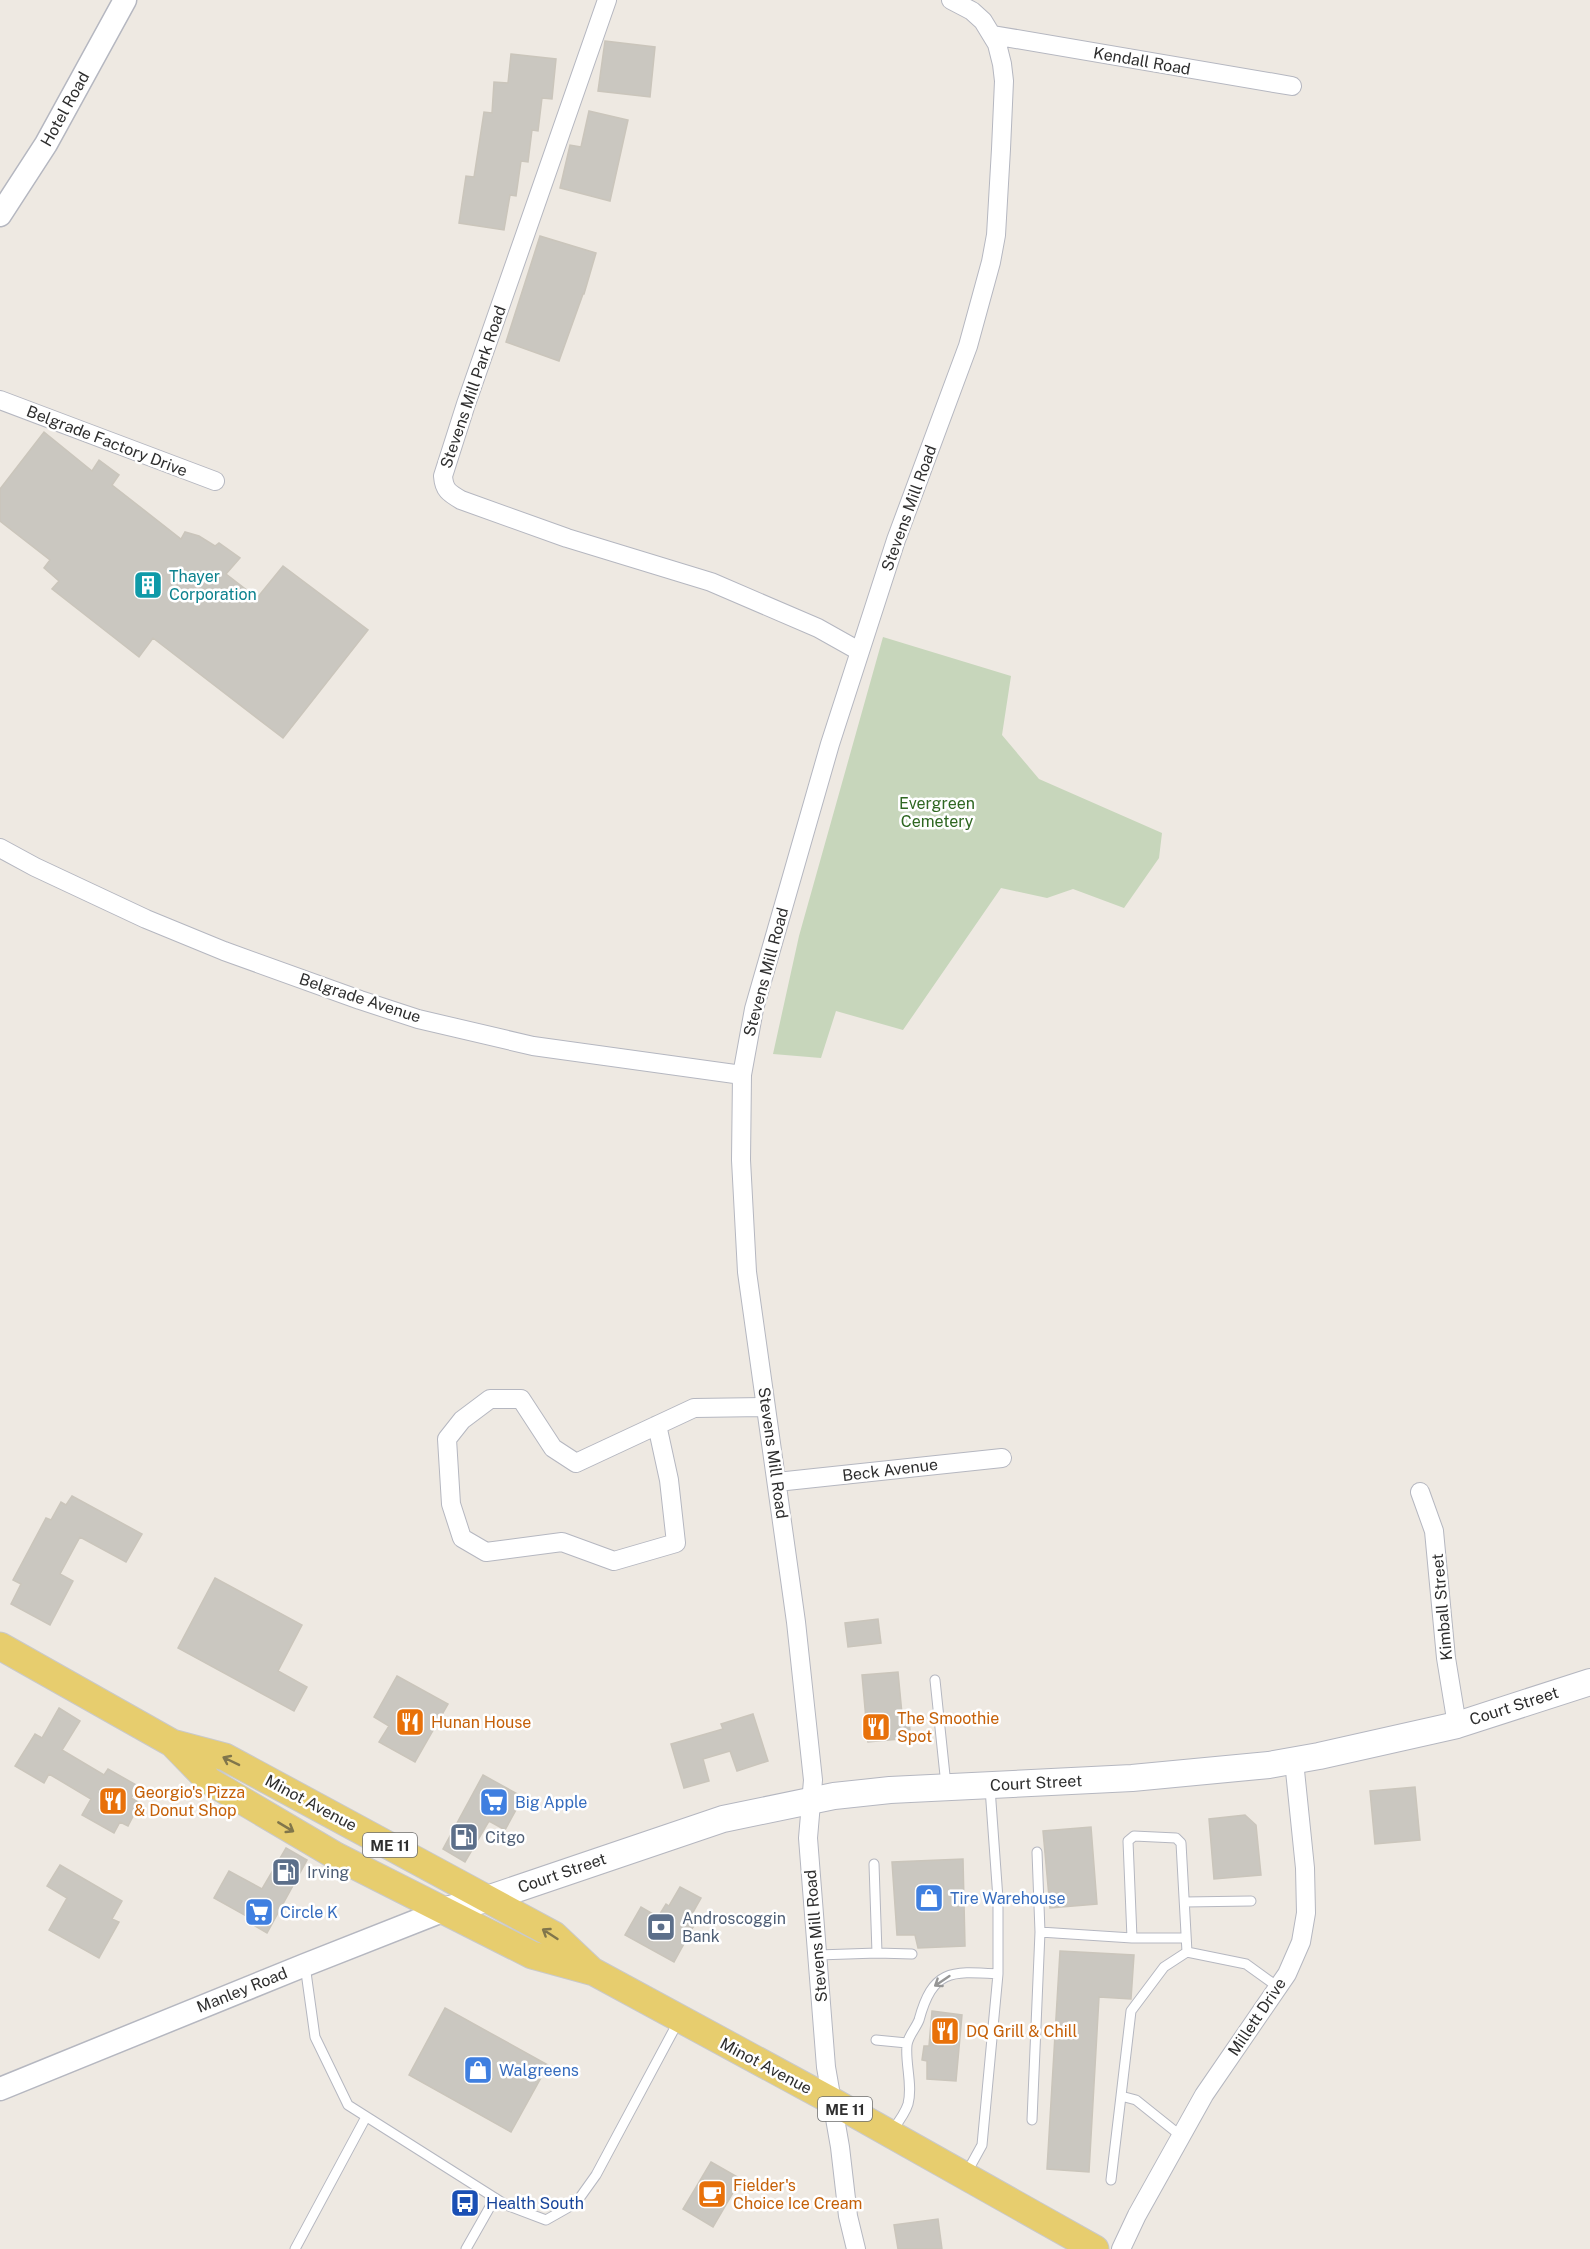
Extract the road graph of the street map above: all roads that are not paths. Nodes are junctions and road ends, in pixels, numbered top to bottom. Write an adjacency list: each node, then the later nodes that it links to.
1 (124, 0): 6 (street, Hotel Road)
2 (607, 0): 9 (street, Stevens Mill Park Road)
3 (951, 0): 4 (street, Stevens Mill Road)
4 (993, 35): 5 (street, Kendall Road); 9 (street, Stevens Mill Road)
5 (1292, 86)
6 (0, 215)
7 (0, 400): 8 (street, Belgrade Factory Drive)
8 (215, 481)
9 (859, 651): 11 (street, Stevens Mill Road)
10 (0, 848): 11 (street, Belgrade Avenue)
11 (742, 1075): 12 (street, Stevens Mill Road)
12 (766, 1407): 13 (street); 15 (street, Stevens Mill Road)
13 (657, 1425): 13 (street)
14 (1002, 1458): 15 (street, Beck Avenue)
15 (777, 1482): 25 (street, Stevens Mill Road)
16 (1419, 1492): 20 (street, Kimball Street)
17 (0, 1646): 21 (main road, Minot Avenue / ME 11)
18 (935, 1680): 24 (lane)
19 (1590, 1682): 20 (main road, Court Street)
20 (1457, 1725): 22 (main road, Court Street)
21 (172, 1743): 28 (main road, Minot Avenue / ME 11, one-way to 21); 31 (main road, Minot Avenue / ME 11, one-way to 31)
22 (1294, 1761): 23 (main road, Court Street); 42 (street, Millett Drive)
23 (989, 1785): 24 (main road, Court Street); 41 (lane)
24 (946, 1787): 25 (main road, Court Street)
25 (811, 1801): 28 (main road, Court Street); 38 (street, Stevens Mill Road)
26 (1037, 1852): 32 (lane)
27 (874, 1864): 36 (lane)
28 (487, 1899): 31 (main road, Manley Road); 40 (main road, Minot Avenue / ME 11, one-way to 28)
29 (1251, 1901): 30 (lane)
30 (1185, 1902): 33 (lane); 34 (lane)
31 (442, 1911): 39 (street, Manley Road); 40 (main road, Minot Avenue / ME 11)
32 (1040, 1932): 33 (lane); 50 (lane)
33 (1132, 1938): 34 (lane)
34 (1186, 1938): 35 (lane)
35 (1187, 1952): 42 (lane); 47 (lane)
36 (877, 1953): 37 (lane); 38 (lane)
37 (912, 1954)
38 (818, 1955): 48 (street, Stevens Mill Road)
39 (305, 1965): 46 (street, Manley Road); 49 (lane)
40 (594, 1972): 43 (main road, Minot Avenue / ME 11)
41 (998, 1974): 45 (lane, one-way to 45); 53 (lane)
42 (1278, 1987): 52 (street, Millett Drive)
43 (680, 2019): 48 (main road, Minot Avenue / ME 11); 55 (lane)
44 (876, 2040): 45 (lane)
45 (907, 2043): 51 (lane)
46 (0, 2089)
47 (1121, 2096): 52 (lane); 54 (lane)
48 (832, 2101): 51 (main road, Minot Avenue / ME 11); 58 (street, Stevens Mill Road)
49 (366, 2117): 55 (lane); 56 (lane)
50 (1032, 2120)
51 (890, 2134): 53 (main road, Minot Avenue / ME 11)
52 (1181, 2136): 60 (street, Millett Drive)
53 (965, 2176): 59 (main road, Minot Avenue / ME 11)
54 (1111, 2180)
55 (495, 2198): 57 (lane)
56 (295, 2249)
57 (466, 2249)
58 (856, 2249)
59 (1095, 2249)
60 (1120, 2249)

